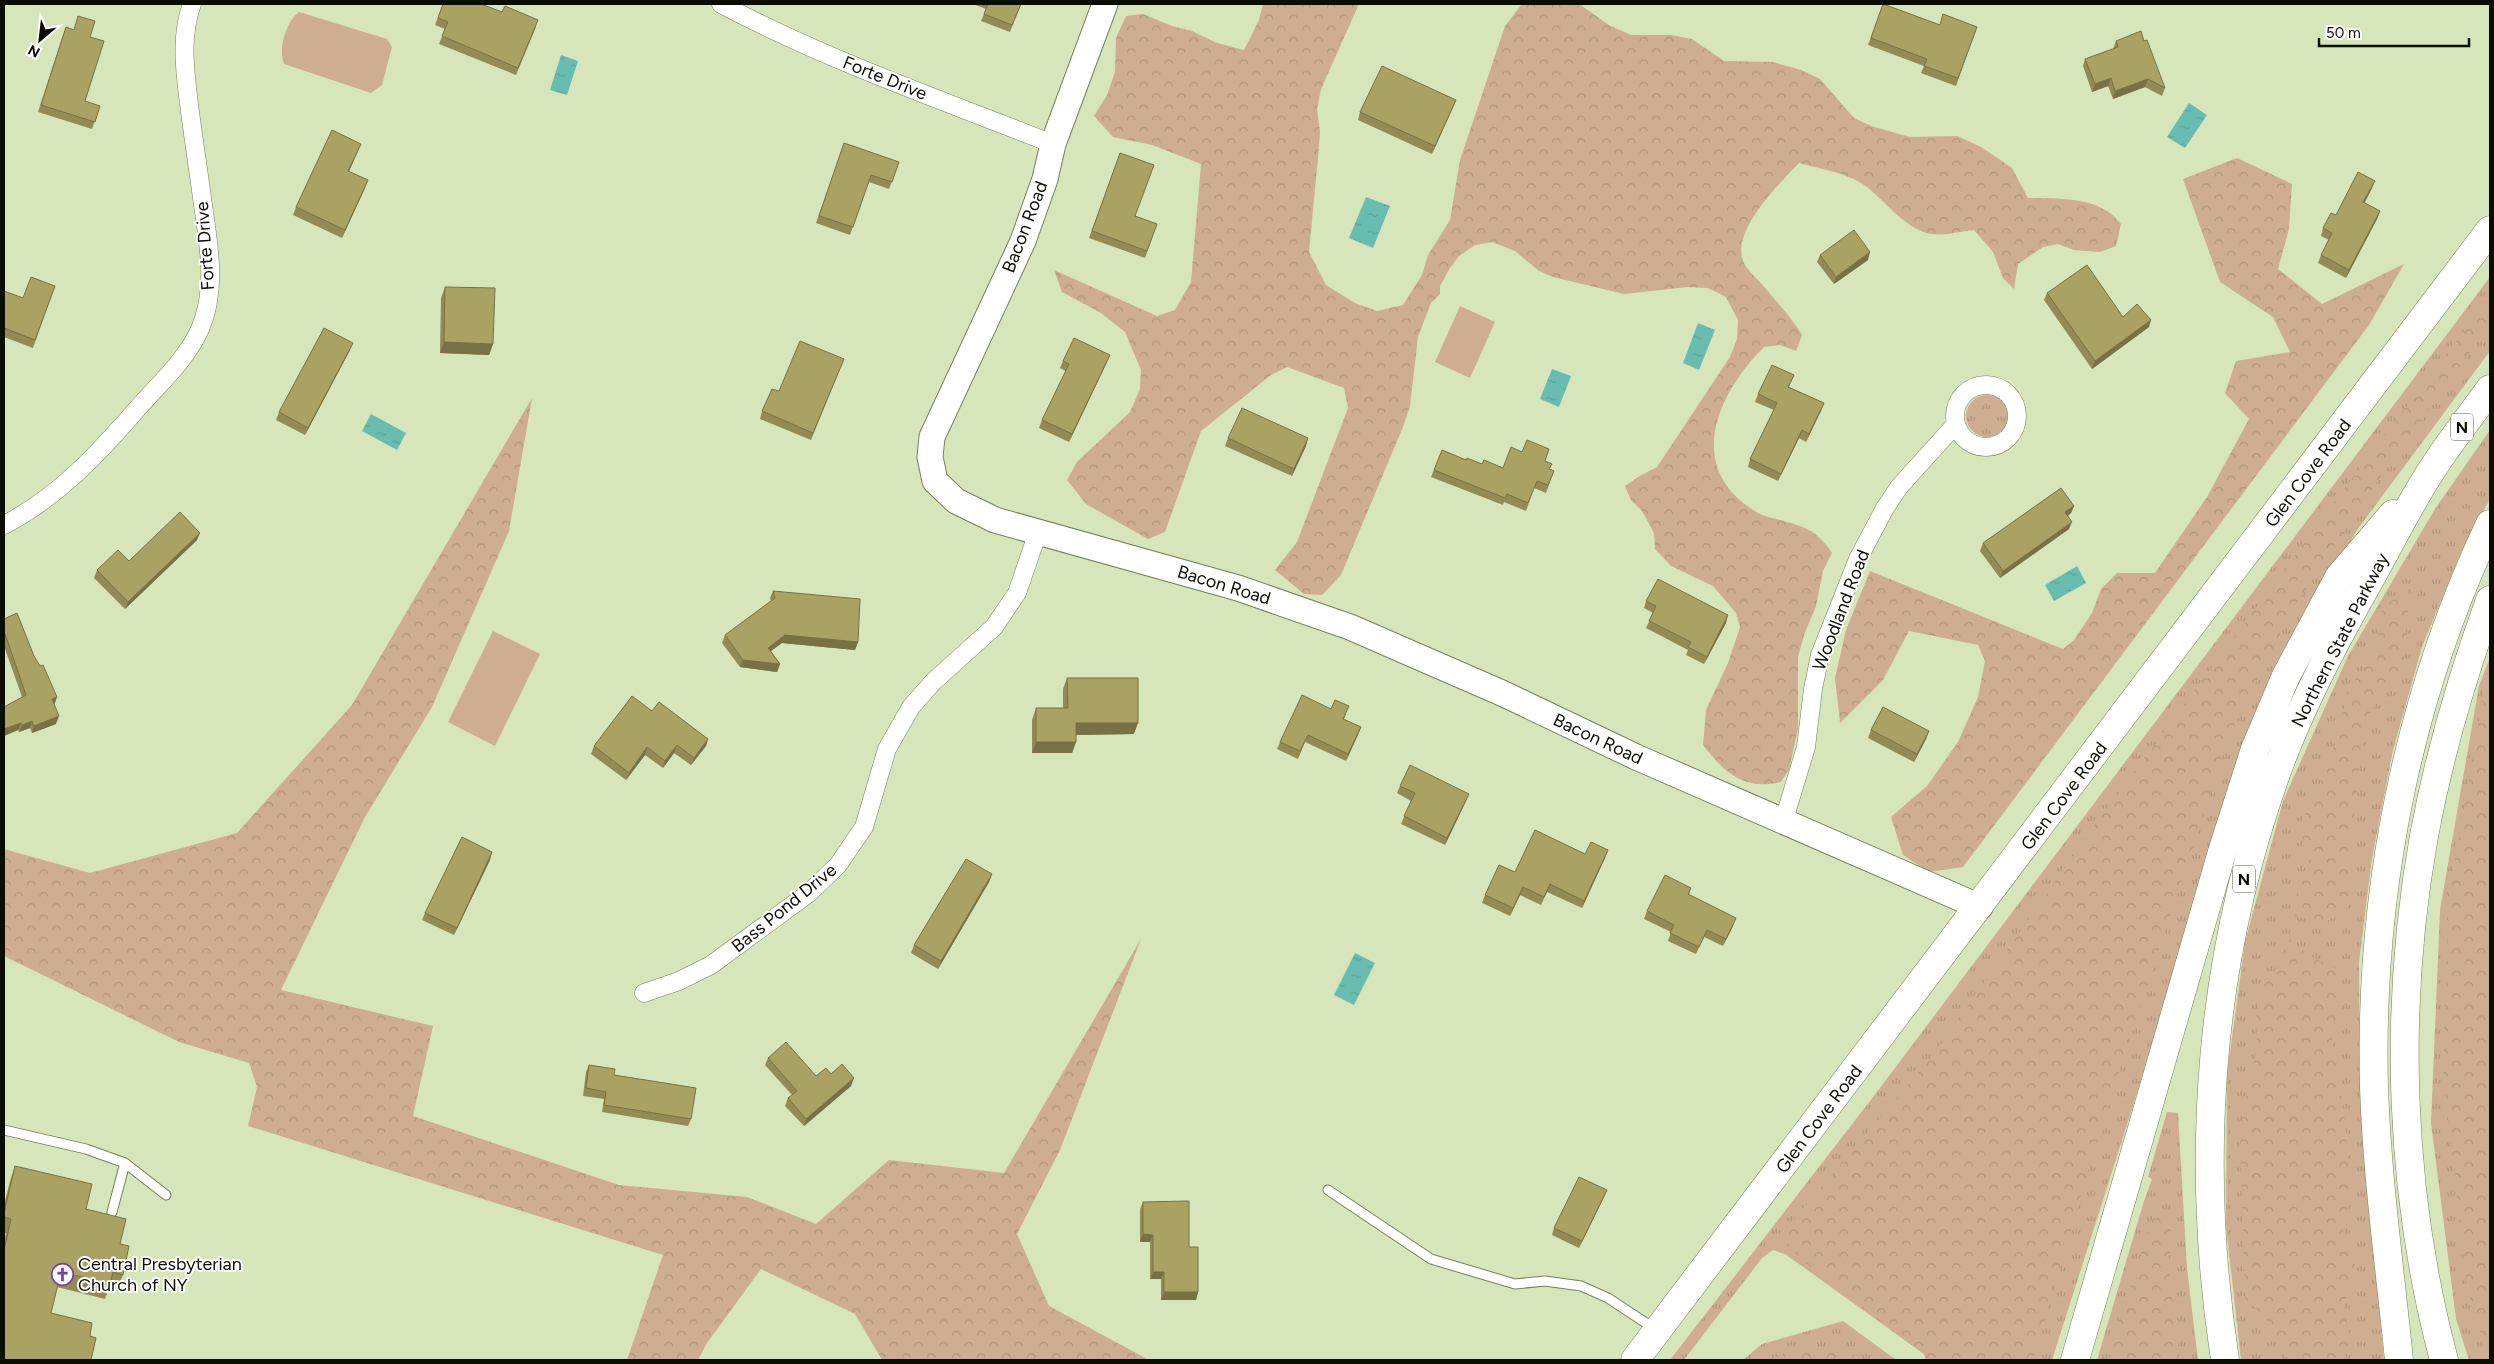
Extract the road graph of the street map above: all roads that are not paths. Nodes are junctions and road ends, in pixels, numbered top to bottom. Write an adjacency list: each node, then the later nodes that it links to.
1 (192, 4): 10 (street, Forte Drive)
2 (721, 4): 4 (street, Forte Drive)
3 (1105, 4): 4 (street, Bacon Road)
4 (1053, 144): 11 (street, Bacon Road)
5 (2490, 230): 14 (main road, Glen Cove Road)
6 (2490, 389): 8 (main road, Northern State Parkway / N)
7 (1956, 424): 13 (street, Woodland Road)
8 (2434, 465): 23 (main road); 24 (main road, Northern State Parkway / N)
9 (2490, 524): 25 (main road)
10 (4, 525)
11 (1038, 532): 13 (street, Bacon Road); 15 (street, Bass Pond Drive)
12 (2490, 600): 26 (main road)
13 (1783, 823): 14 (street, Bacon Road)
14 (1980, 907): 21 (main road, Glen Cove Road)
15 (644, 992)
16 (4, 1130): 17 (lane)
17 (124, 1163): 19 (lane); 20 (lane)
18 (1328, 1190): 21 (lane)
19 (166, 1195)
20 (112, 1212)
21 (1657, 1330): 22 (main road, Glen Cove Road)
22 (1635, 1360)
23 (2075, 1360)
24 (2225, 1360)
25 (2399, 1360)
26 (2444, 1360)

